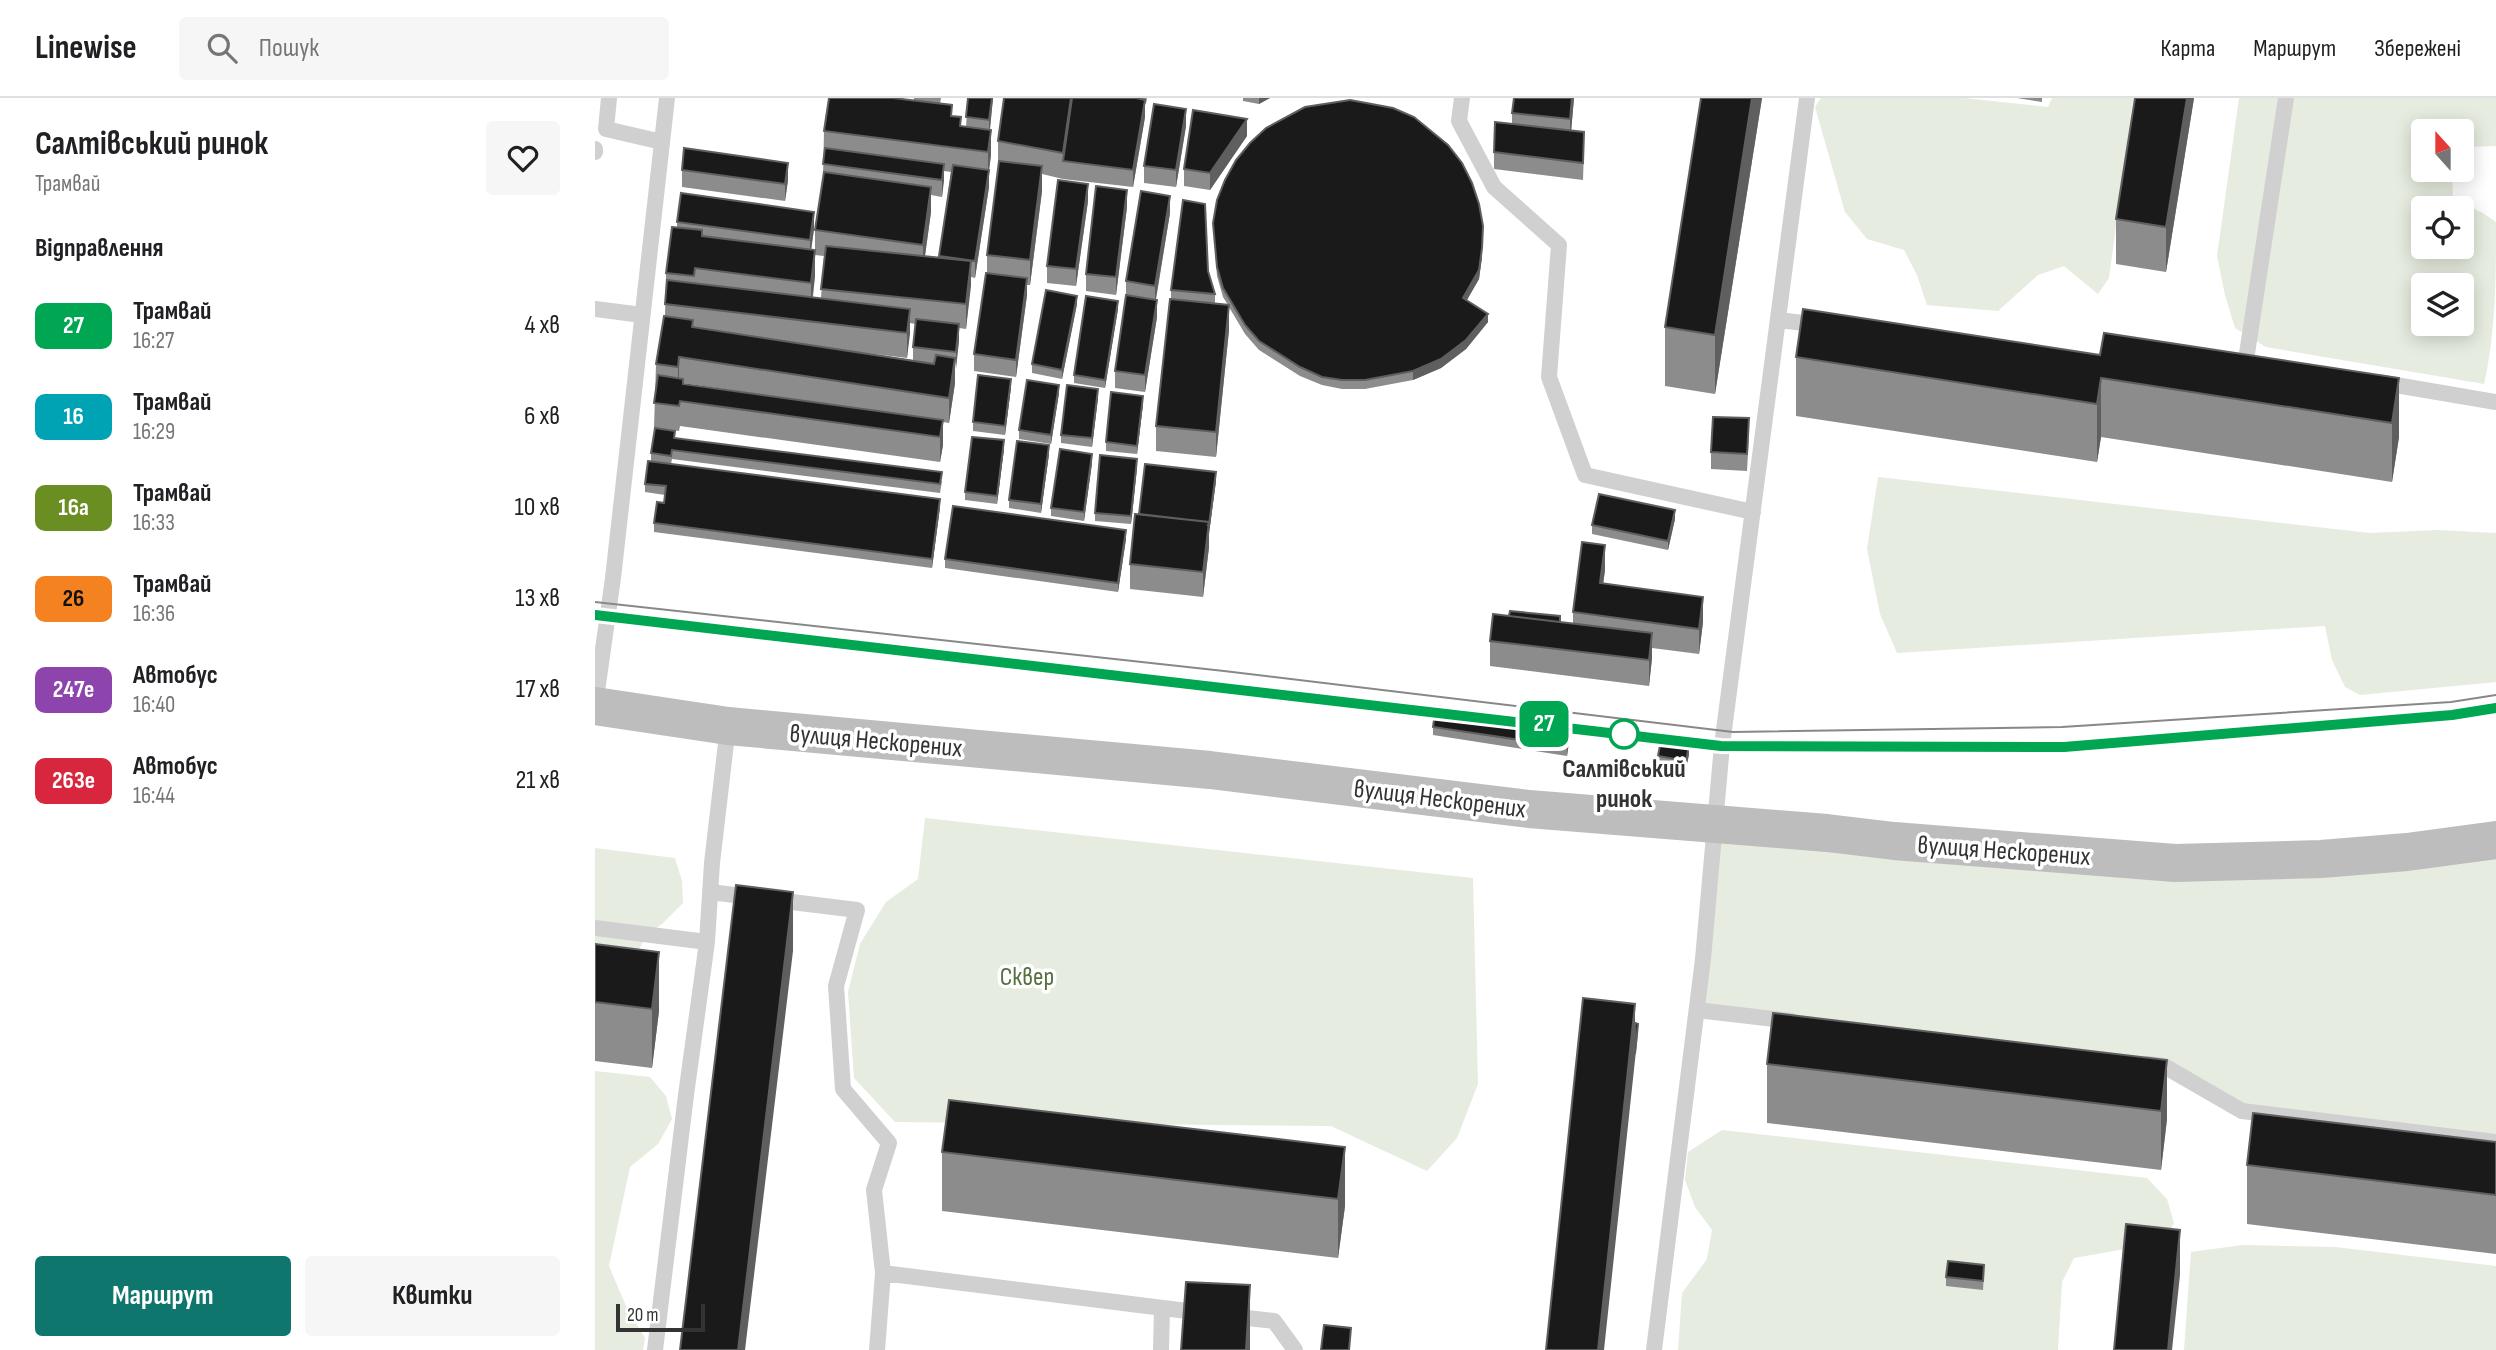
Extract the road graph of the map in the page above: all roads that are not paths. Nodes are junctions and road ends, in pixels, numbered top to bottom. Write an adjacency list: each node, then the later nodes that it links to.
1 (609, 98): 6 (lane)
2 (667, 98): 6 (lane)
3 (1462, 98): 14 (lane)
4 (1807, 98): 9 (lane)
5 (2286, 98): 11 (lane)
6 (662, 142): 8 (lane)
7 (595, 309): 8 (lane)
8 (642, 314): 15 (lane)
9 (1778, 320): 10 (lane); 14 (lane)
10 (1833, 327)
11 (2246, 360)
12 (2364, 380): 13 (lane)
13 (2496, 402)
14 (1753, 512): 17 (lane)
15 (595, 706): 16 (main road, вулиця Нескорених)
16 (728, 726): 17 (main road, вулиця Нескорених); 19 (lane)
17 (1716, 825): 18 (main road, вулиця Нескорених); 22 (lane)
18 (2496, 840)
19 (710, 892): 21 (lane); 26 (lane)
20 (595, 928): 21 (lane)
21 (707, 942): 28 (lane)
22 (1697, 1010): 23 (lane); 32 (lane)
23 (1807, 1023)
24 (2137, 1062): 25 (lane)
25 (2496, 1142)
26 (883, 1273): 27 (lane); 29 (lane)
27 (1163, 1308): 30 (lane); 31 (lane)
28 (655, 1350)
29 (877, 1350)
30 (1161, 1350)
31 (1295, 1350)
32 (1654, 1350)

